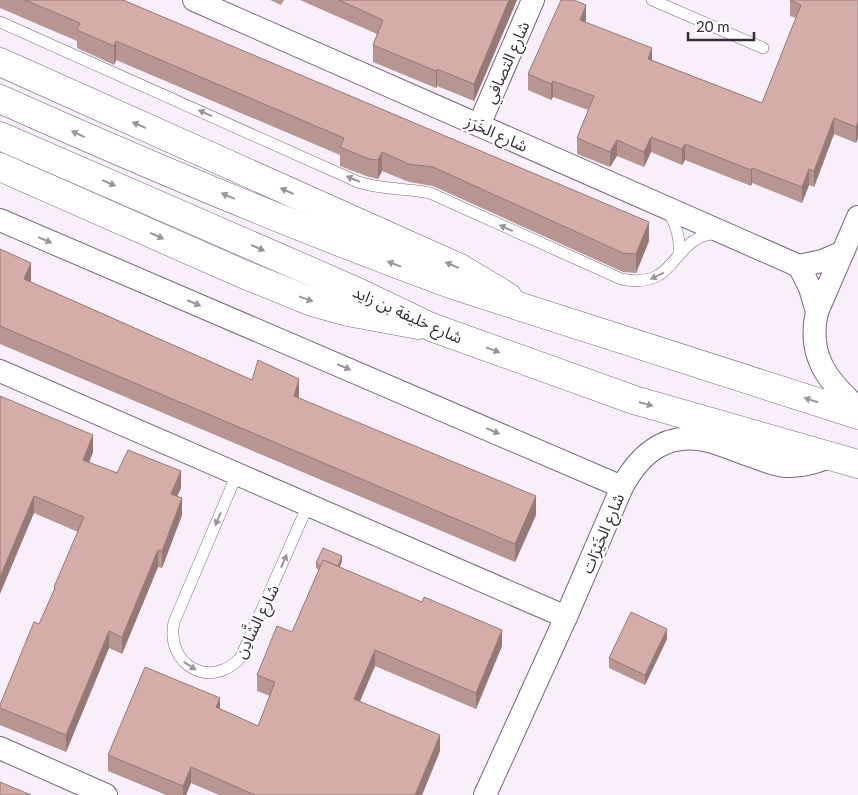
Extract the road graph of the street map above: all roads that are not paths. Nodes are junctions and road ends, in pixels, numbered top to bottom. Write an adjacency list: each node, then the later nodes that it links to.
1 (194, 0): 8 (street, شارع الخَرَز)
2 (533, 0): 8 (street, شارع التصافي)
3 (652, 0): 5 (lane)
4 (0, 22): 16 (lane, one-way to 4)
5 (763, 48)
6 (0, 62): 18 (main road, one-way to 6)
7 (0, 99): 18 (main road, one-way to 7)
8 (479, 125): 11 (street, شارع الخَرَز)
9 (0, 136): 20 (main road, شارع خليفة بن زايد, one-way to 20)
10 (0, 167): 20 (main road, one-way to 20)
11 (662, 205): 14 (street, شارع الخَرَز); 16 (lane)
12 (858, 217): 15 (street)
13 (0, 220): 27 (street, one-way to 27)
14 (724, 232): 16 (lane); 17 (street, شارع الخَرَز)
15 (843, 252): 17 (street); 19 (street)
16 (679, 254)
17 (799, 266): 19 (street)
18 (523, 308): 23 (main road, one-way to 18)
19 (817, 312): 22 (street)
20 (431, 327): 24 (main road, شارع خليفة بن زايد, one-way to 24)
21 (0, 371): 26 (street)
22 (858, 408)
23 (858, 415)
24 (831, 456): 25 (main road, شارع خليفة بن زايد); 27 (street, شارع الخَيْرَات)
25 (858, 464)
26 (237, 474): 28 (street); 28 (lane, شارع الشَّادِن, one-way to 28)
27 (622, 487): 29 (street, شارع الخَيْرَات)
28 (308, 505): 29 (street)
29 (566, 617): 32 (street, شارع الخَيْرَات)
30 (0, 748): 31 (street)
31 (106, 795)
32 (485, 795)

